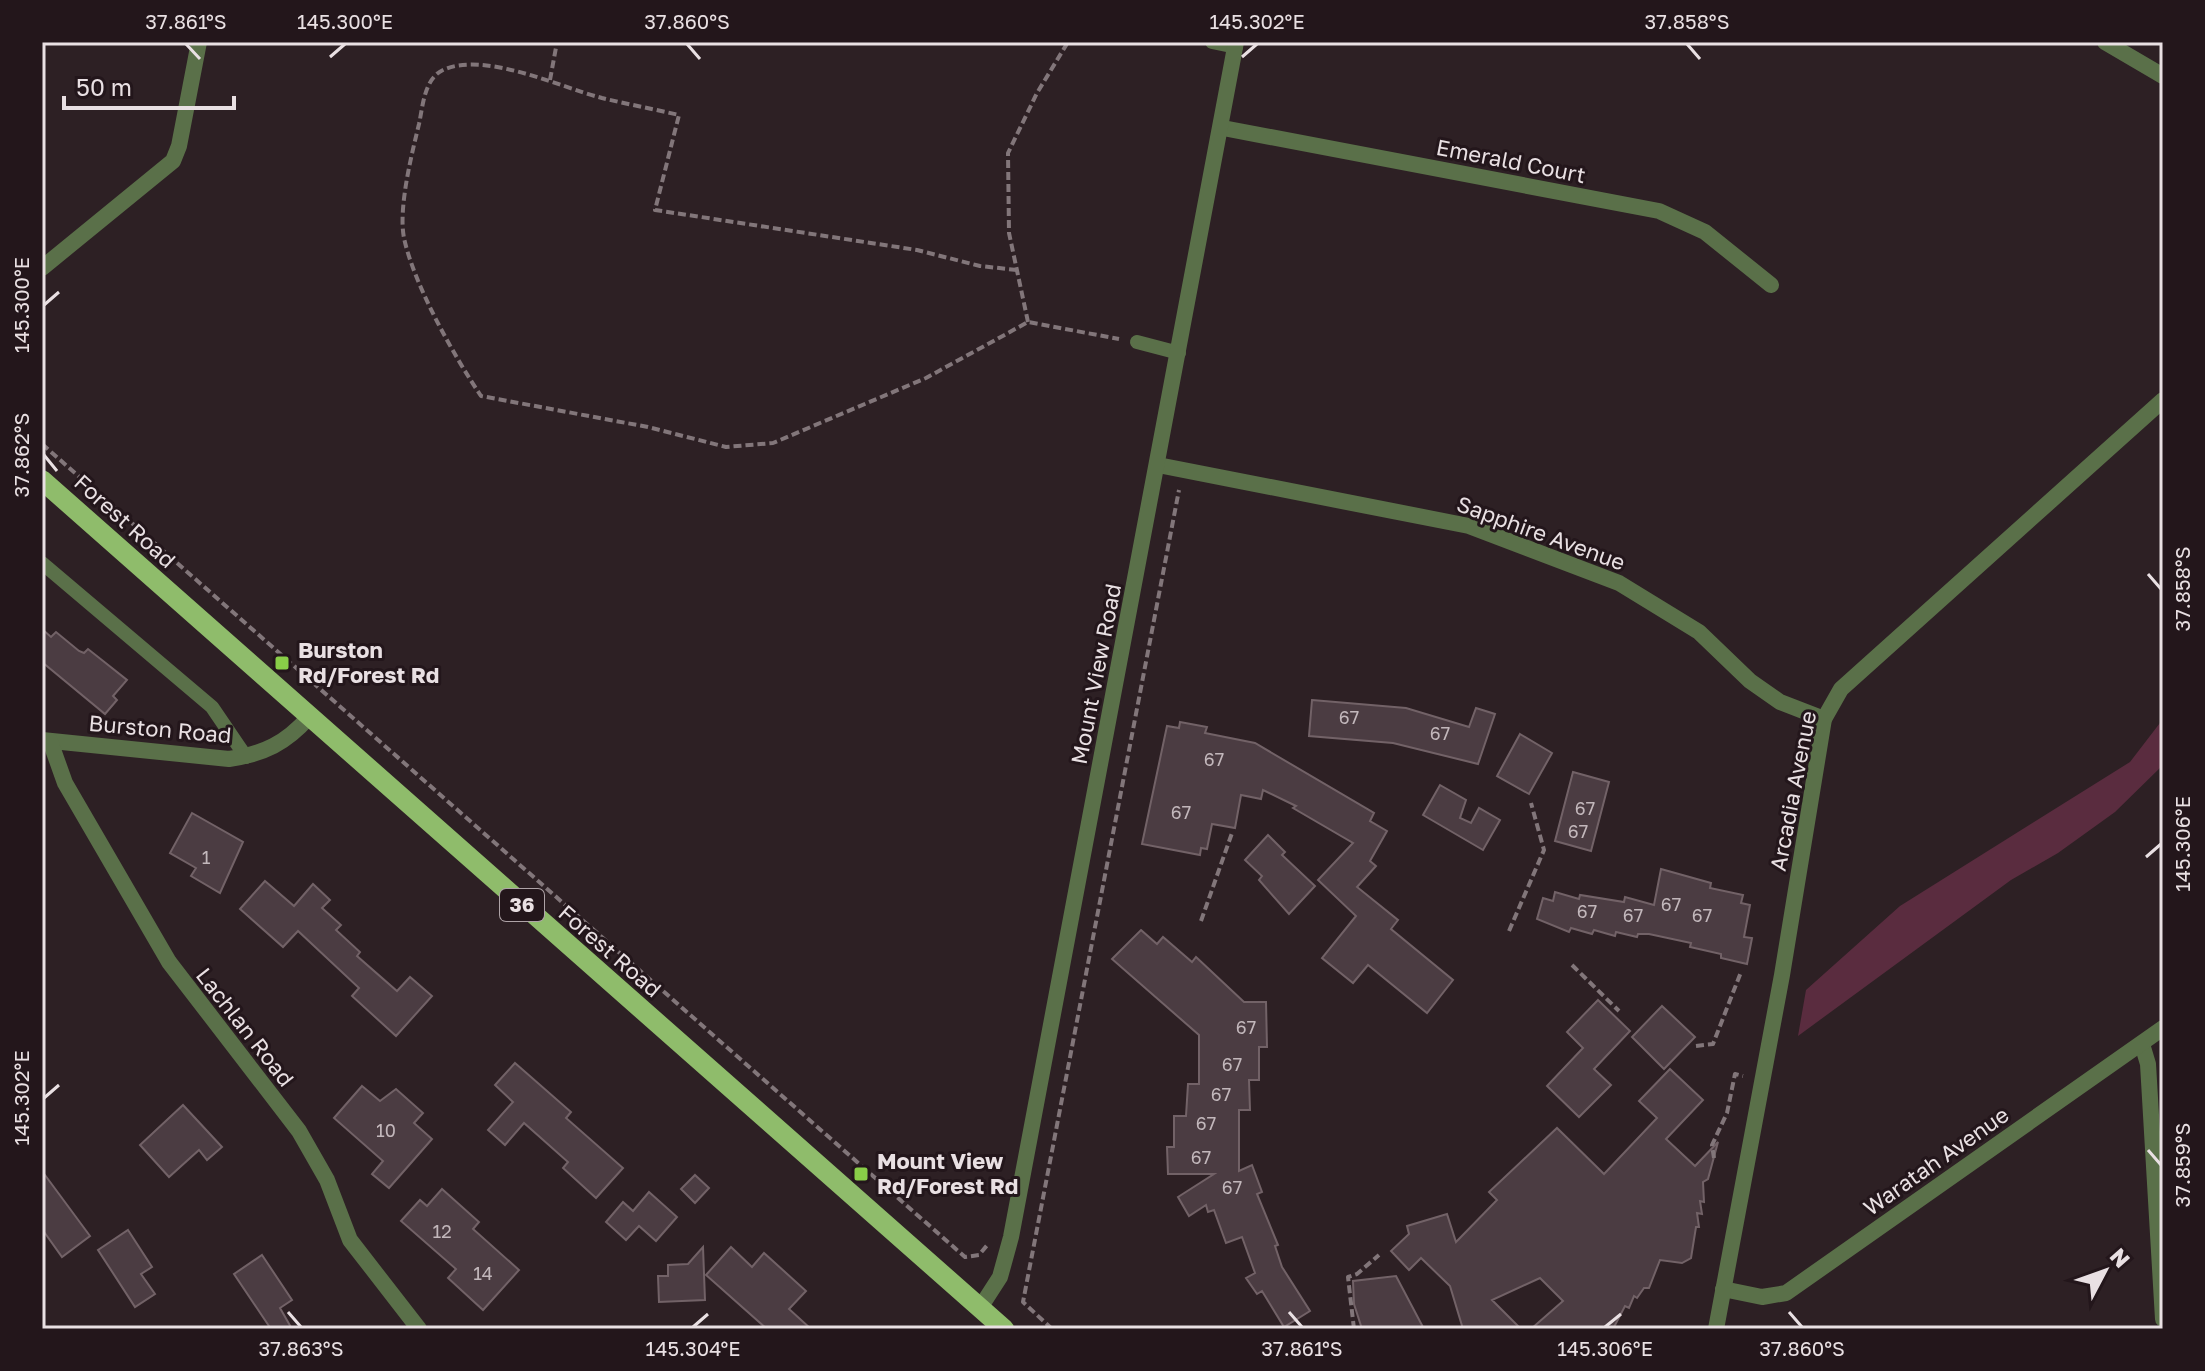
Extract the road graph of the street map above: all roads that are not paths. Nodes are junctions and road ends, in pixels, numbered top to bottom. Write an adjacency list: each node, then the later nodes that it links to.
1 (199, 42): 7 (street)
2 (1212, 42): 4 (lane)
3 (2105, 42): 5 (street)
4 (1236, 44): 6 (street, Mount View Road)
5 (2163, 76)
6 (1223, 128): 8 (street, Emerald Court); 10 (street, Mount View Road)
7 (42, 268)
8 (1771, 285)
9 (1137, 342): 10 (lane)
10 (1179, 353): 12 (street, Mount View Road)
11 (2163, 400): 16 (street, Arcadia Avenue)
12 (1158, 465): 16 (street, Sapphire Avenue); 22 (street, Mount View Road)
13 (42, 480): 15 (main road, Forest Road / 36)
14 (42, 563): 18 (lane)
15 (309, 717): 18 (street, Burston Road); 22 (main road, Forest Road / 36)
16 (1824, 719): 21 (street, Arcadia Avenue)
17 (46, 741): 18 (street, Burston Road); 24 (street, Lachlan Road)
18 (246, 757)
19 (2163, 1028): 20 (street, Waratah Avenue)
20 (2142, 1044): 21 (street, Waratah Avenue); 23 (street)
21 (1723, 1289): 26 (street, Arcadia Avenue)
22 (980, 1308): 25 (main road, Forest Road / 36)
23 (2163, 1319)
24 (419, 1329)
25 (1004, 1329)
26 (1716, 1329)

